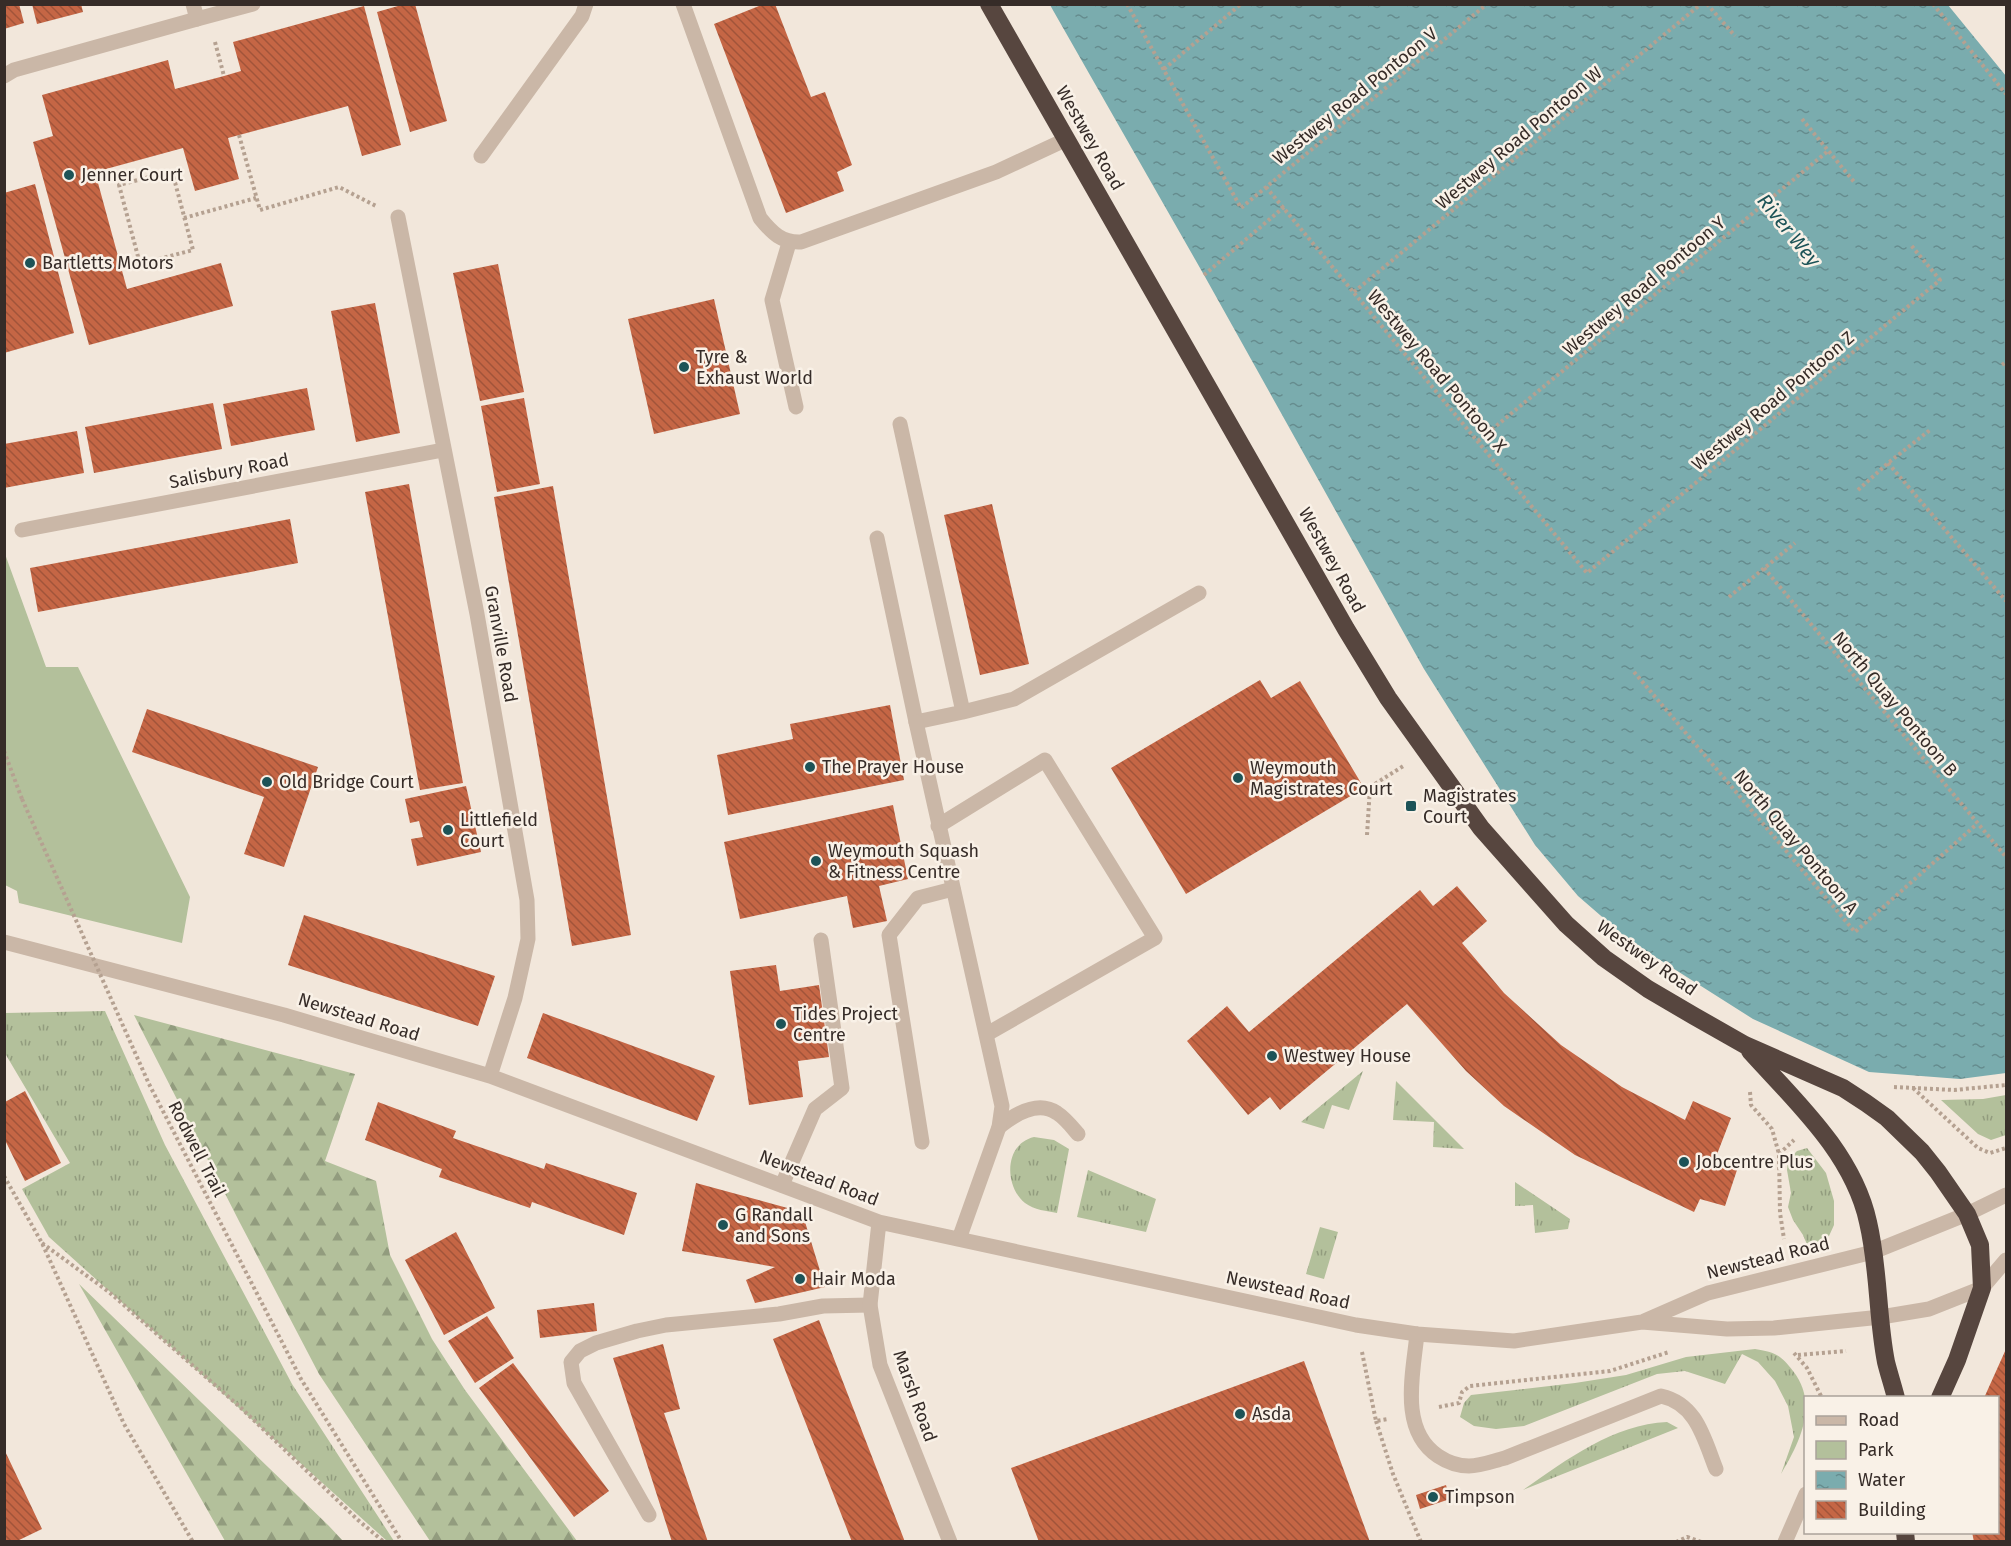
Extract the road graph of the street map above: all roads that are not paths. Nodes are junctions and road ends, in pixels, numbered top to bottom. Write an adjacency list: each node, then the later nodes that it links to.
1 (253, 4): 5 (street)
2 (586, 4): 8 (street)
3 (683, 4): 10 (street)
4 (989, 4): 7 (highway, Westwey Road)
5 (199, 13): 6 (street)
6 (4, 76)
7 (1067, 139): 10 (street); 24 (highway, Westwey Road)
8 (481, 156)
9 (398, 217): 13 (street, Granville Road)
10 (789, 243): 11 (street)
11 (796, 407)
12 (900, 424): 17 (street)
13 (443, 450): 14 (street, Salisbury Road); 25 (street, Granville Road)
14 (22, 530)
15 (877, 538): 18 (street)
16 (1199, 593): 17 (street)
17 (963, 712): 18 (street)
18 (916, 722): 19 (street)
19 (938, 826): 20 (street); 23 (street)
20 (953, 890): 23 (street); 28 (street)
21 (821, 940): 29 (street)
22 (4, 942): 25 (street, Newstead Road)
23 (987, 1034): 26 (street)
24 (1745, 1045): 31 (highway, Westwey Road); 34 (highway, Westwey Road)
25 (490, 1076): 29 (street, Newstead Road)
26 (999, 1127): 27 (street); 33 (street)
27 (1078, 1134)
28 (922, 1142)
29 (782, 1185): 32 (street, Newstead Road)
30 (2007, 1195): 31 (street, Newstead Road)
31 (1967, 1214): 34 (street, Newstead Road); 36 (highway, Westwey Road)
32 (879, 1222): 33 (street, Newstead Road); 37 (street, Marsh Road)
33 (959, 1239): 40 (street, Newstead Road)
34 (1873, 1252): 38 (highway, Westwey Road); 39 (street, Newstead Road)
35 (2007, 1260): 36 (street)
36 (1982, 1288): 38 (street, Newstead Road); 42 (highway)
37 (870, 1305): 45 (street); 46 (street, Marsh Road)
38 (1881, 1317): 39 (street, Newstead Road); 41 (highway, Westwey Road)
39 (1641, 1322): 40 (street, Newstead Road)
40 (1417, 1334): 43 (street)
41 (1895, 1396)
42 (1941, 1396)
43 (1716, 1470)
44 (1804, 1499): 47 (street)
45 (650, 1515)
46 (950, 1542)
47 (1785, 1542)

